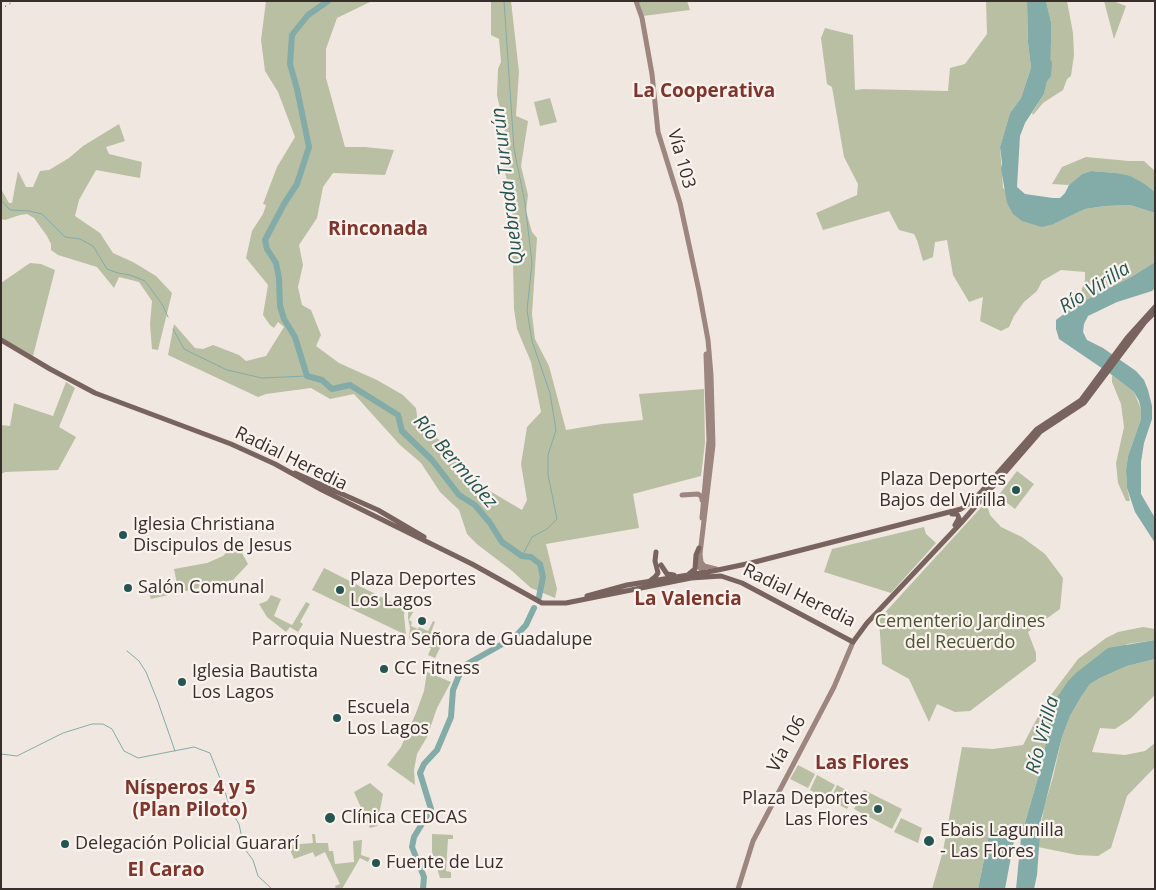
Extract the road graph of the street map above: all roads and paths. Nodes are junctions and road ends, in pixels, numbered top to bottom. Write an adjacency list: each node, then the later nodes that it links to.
1 (636, 1): 4 (main road, Vía 103)
2 (1155, 307): 5 (main road)
3 (1155, 312): 5 (main road)
4 (704, 324): 7 (main road, Vía 103); 9 (main road, Vía 103)
5 (1130, 339): 8 (main road, Radial Heredia)
6 (1, 340): 10 (main road, Radial Heredia)
7 (709, 355): 9 (main road); 11 (main road, Vía 103)
8 (1090, 393): 15 (main road, Radial Heredia); 31 (main road, Radial Heredia)
9 (708, 410): 11 (main road, Vía 103)
10 (275, 464): 12 (main road, Radial Heredia); 14 (main road)
11 (706, 486): 16 (main road, Vía 103); 23 (main road)
12 (322, 490): 14 (main road); 17 (main road, Radial Heredia)
13 (682, 495): 16 (main road)
14 (378, 510): 17 (main road); 18 (main road)
15 (939, 516): 21 (main road, Radial Heredia); 31 (main road)
16 (701, 527): 19 (main road, Vía 103)
17 (428, 542): 18 (main road, Radial Heredia)
18 (436, 545): 33 (main road, Radial Heredia)
19 (699, 548): 24 (main road, Vía 103); 25 (main road)
20 (656, 552): 30 (main road)
21 (751, 563): 23 (main road, Radial Heredia); 29 (main road)
22 (661, 565): 27 (main road)
23 (729, 568): 24 (main road, Radial Heredia)
24 (704, 573): 25 (main road, Radial Heredia); 26 (main road)
25 (688, 575): 27 (main road, Radial Heredia)
26 (713, 575): 29 (main road, Radial Heredia); 32 (main road, Radial Heredia)
27 (682, 576): 28 (main road, Radial Heredia)
28 (664, 578): 30 (main road, Radial Heredia); 32 (main road)
29 (728, 578): 34 (main road, Radial Heredia)
30 (649, 582): 33 (main road, Radial Heredia)
31 (894, 593): 34 (main road, Radial Heredia)
32 (590, 598): 33 (main road, Radial Heredia)
33 (566, 603)
34 (853, 642): 35 (main road, Vía 106)
35 (738, 889)

